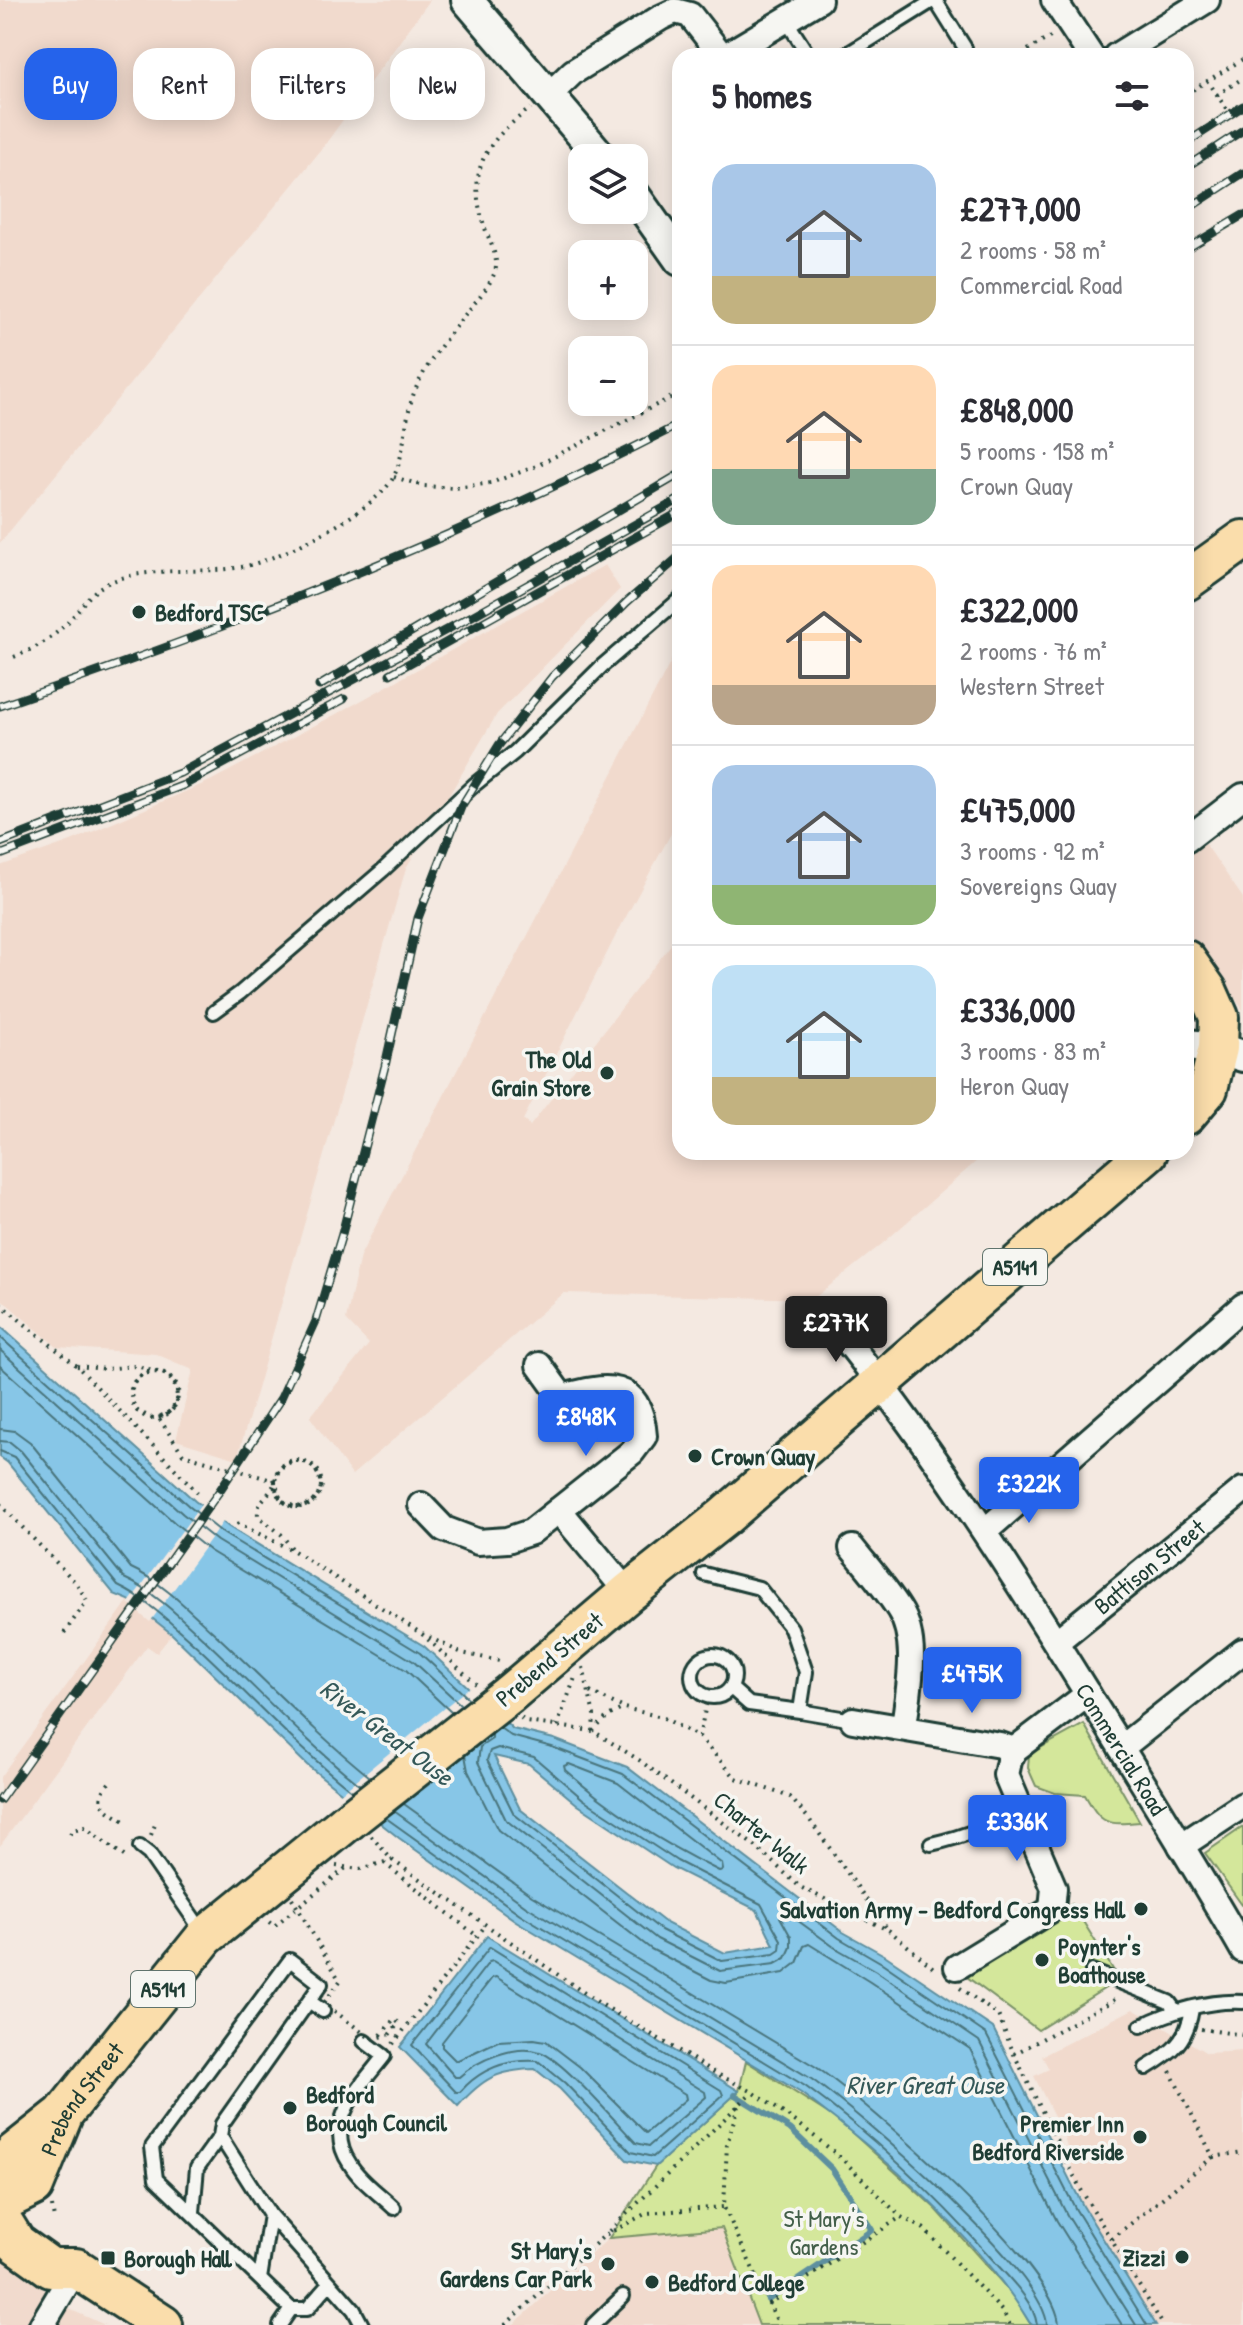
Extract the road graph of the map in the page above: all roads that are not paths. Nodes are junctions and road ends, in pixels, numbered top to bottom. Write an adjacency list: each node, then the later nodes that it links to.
1 (467, 0): 14 (street)
2 (819, 0): 6 (street)
3 (934, 0): 10 (lane); 11 (lane)
4 (1054, 0): 12 (street)
5 (1207, 0): 13 (street)
6 (786, 20): 8 (street); 9 (lane)
7 (717, 48): 14 (street)
8 (738, 48)
9 (804, 48)
10 (857, 48)
11 (965, 48)
12 (1085, 48)
13 (1129, 48)
14 (549, 95): 15 (street)
15 (590, 144)
16 (648, 215): 17 (street)
17 (672, 249)
18 (1243, 540): 19 (main road)
19 (1194, 575)
20 (672, 606): 24 (lane)
21 (1243, 796): 22 (street)
22 (1194, 834)
23 (1194, 971): 25 (main road)
24 (214, 1012)
25 (1223, 1044): 26 (main road)
26 (1194, 1106)
27 (1139, 1160): 31 (main road, Prebend Street / A5141)
28 (1243, 1306): 35 (street)
29 (827, 1316): 31 (street, Commercial Road)
30 (539, 1365): 34 (street)
31 (882, 1383): 35 (street, Commercial Road); 38 (main road, Prebend Street / A5141)
32 (1243, 1490): 39 (street, Battison Street)
33 (421, 1505): 34 (street)
34 (559, 1510): 38 (street)
35 (985, 1531): 39 (street, Commercial Road)
36 (852, 1548): 45 (street)
37 (704, 1574): 43 (lane)
38 (628, 1593): 53 (main road, Prebend Street / A5141, bridge)
39 (1056, 1642): 42 (street, Commercial Road)
40 (1243, 1651): 46 (street)
41 (731, 1688): 41 (lane); 43 (lane)
42 (1088, 1694): 46 (street, Commercial Road); 47 (street)
43 (800, 1711): 44 (lane)
44 (853, 1720): 45 (street)
45 (904, 1727): 47 (street)
46 (1121, 1748): 51 (street, Commercial Road)
47 (1014, 1750): 49 (street)
48 (1243, 1805): 51 (street)
49 (1020, 1808): 50 (lane); 56 (street)
50 (931, 1844)
51 (1181, 1846): 54 (street, Commercial Road)
52 (140, 1847): 53 (lane)
53 (205, 1937): 65 (main road, Prebend Street / A5141)
54 (1243, 1950)
55 (1092, 1971): 60 (lane)
56 (952, 1976)
57 (309, 2001): 61 (lane); 66 (lane); 71 (lane)
58 (1243, 2002): 59 (lane)
59 (1192, 2009): 60 (lane); 64 (lane)
60 (1175, 2010): 62 (lane)
61 (323, 2011)
62 (1145, 2024)
63 (364, 2041): 69 (lane)
64 (1146, 2068)
65 (64, 2113): 67 (main road); 68 (main road, Prebend Street / A5141)
66 (220, 2136): 71 (lane); 72 (lane)
67 (0, 2174)
68 (0, 2203)
69 (394, 2208)
70 (0, 2209): 74 (main road)
71 (193, 2212): 75 (lane)
72 (270, 2215): 75 (lane); 76 (lane)
73 (0, 2217): 74 (main road)
74 (76, 2268): 79 (street); 80 (main road)
75 (260, 2279): 78 (lane)
76 (330, 2283): 78 (lane); 82 (lane)
77 (623, 2296): 83 (lane)
78 (291, 2309): 81 (lane)
79 (42, 2325)
80 (163, 2325)
81 (280, 2325)
82 (362, 2325)
83 (593, 2325)

